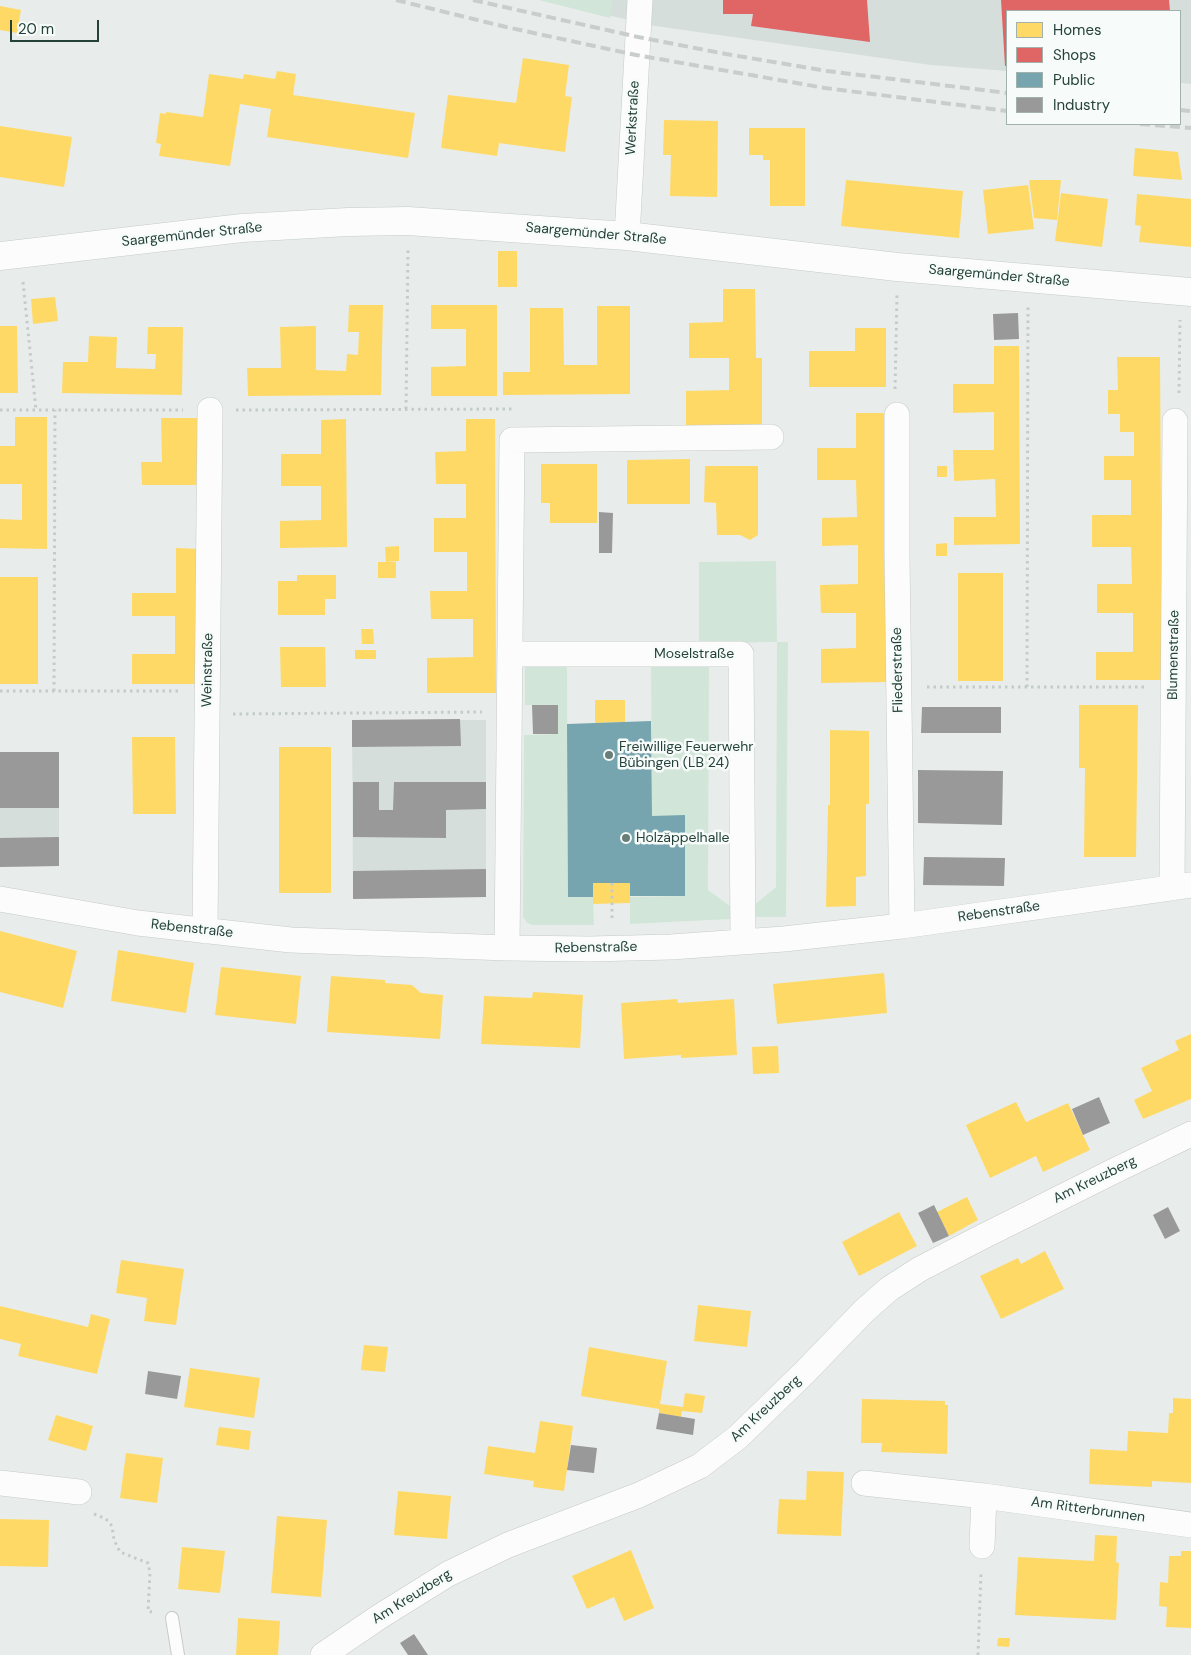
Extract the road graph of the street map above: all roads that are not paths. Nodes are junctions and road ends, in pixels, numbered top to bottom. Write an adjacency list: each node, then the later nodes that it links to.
1 (640, 0): 2 (street, Werkstraße)
2 (628, 236): 3 (street, Saargemünder Straße); 4 (street, Saargemünder Straße)
3 (10, 255)
4 (1186, 301)
5 (210, 410): 13 (street, Weinstraße)
6 (897, 415): 12 (street, Fliederstraße)
7 (1175, 421): 10 (street, Blumenstraße)
8 (771, 437): 9 (street)
9 (510, 654): 14 (street, Moselstraße); 15 (street)
10 (1182, 886): 12 (street, Rebenstraße)
11 (0, 899): 13 (street, Rebenstraße)
12 (902, 926): 14 (street, Rebenstraße)
13 (204, 931): 15 (street, Rebenstraße)
14 (743, 941): 15 (street, Rebenstraße)
15 (507, 948)
16 (1191, 1134): 25 (street, Am Kreuzberg)
17 (0, 1482): 19 (street)
18 (864, 1483): 20 (street, Am Ritterbrunnen)
19 (78, 1492)
20 (984, 1496): 21 (street, Am Ritterbrunnen); 22 (street)
21 (1191, 1525)
22 (982, 1546)
23 (172, 1618): 24 (lane)
24 (178, 1655)
25 (323, 1655)

